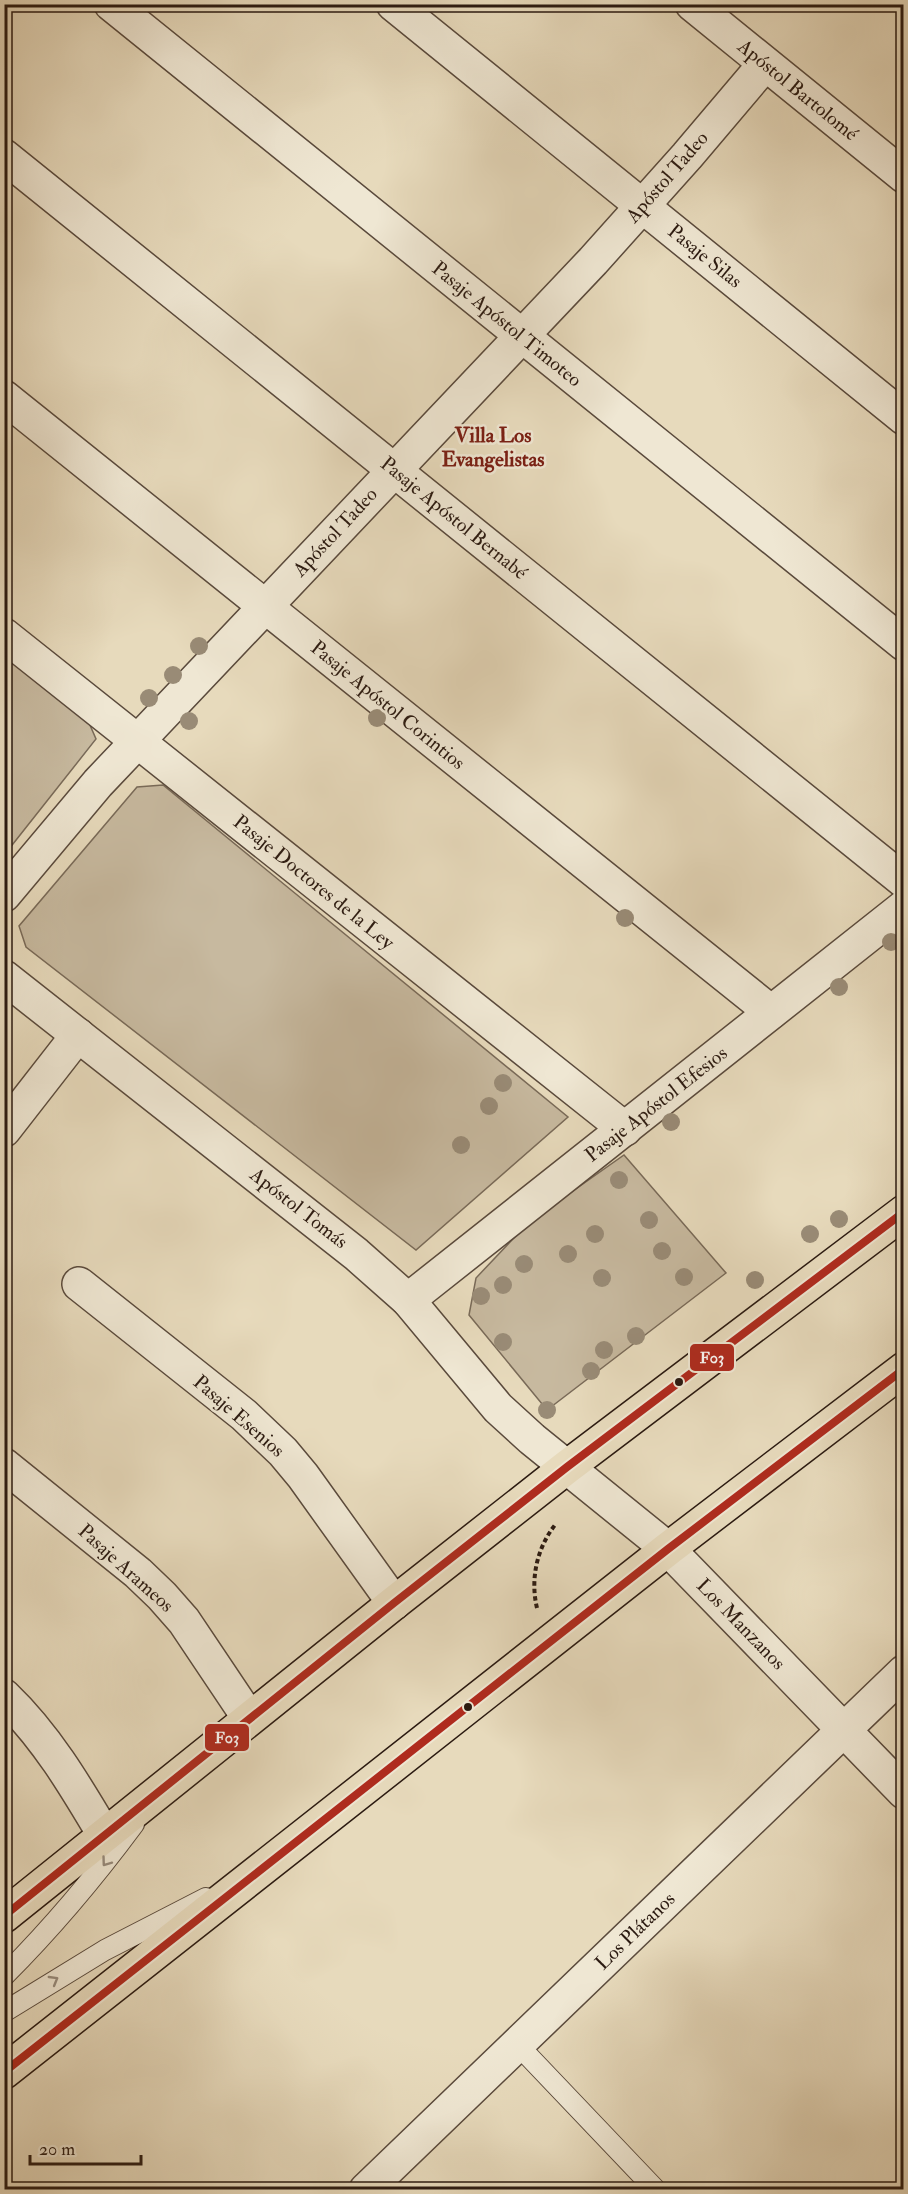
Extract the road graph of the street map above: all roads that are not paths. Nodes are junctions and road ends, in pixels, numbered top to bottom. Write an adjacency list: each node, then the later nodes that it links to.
1 (111, 4): 8 (street, Pasaje Apóstol Timoteo)
2 (393, 4): 7 (street, Pasaje Silas)
3 (692, 4): 4 (street, Apóstol Bartolomé)
4 (765, 64): 6 (street, Apóstol Bartolomé); 7 (street, Apóstol Tadeo)
5 (4, 156): 11 (street, Pasaje Apóstol Bernabé)
6 (903, 176)
7 (643, 206): 8 (street, Apóstol Tadeo); 10 (street, Pasaje Silas)
8 (522, 336): 11 (street, Apóstol Tadeo); 14 (street, Pasaje Apóstol Timoteo)
9 (4, 397): 12 (street, Pasaje Apóstol Corintios)
10 (903, 418)
11 (394, 470): 12 (street, Apóstol Tadeo); 16 (street, Pasaje Apóstol Bernabé)
12 (265, 606): 15 (street, Apóstol Tadeo); 20 (street, Pasaje Apóstol Corintios)
13 (4, 635): 15 (street, Pasaje Doctores de la Ley)
14 (903, 644)
15 (137, 740): 17 (street, Apóstol Tadeo); 22 (street, Pasaje Doctores de la Ley)
16 (903, 881)
17 (4, 895)
18 (903, 907): 20 (street, Pasaje Apóstol Efesios)
19 (4, 977): 21 (street, Apóstol Tomás)
20 (771, 1012): 22 (street, Pasaje Apóstol Efesios)
21 (78, 1035): 23 (street); 26 (street, Apóstol Tomás)
22 (625, 1129): 26 (street, Pasaje Apóstol Efesios)
23 (4, 1130)
24 (903, 1212): 29 (main road)
25 (79, 1284): 31 (street, Pasaje Esenios)
26 (408, 1300): 29 (street, Apóstol Tomás)
27 (903, 1369): 30 (main road)
28 (4, 1465): 34 (street, Pasaje Arameos)
29 (567, 1467): 30 (street, Los Manzanos); 31 (main road)
30 (668, 1549): 35 (street, Los Manzanos); 39 (main road)
31 (394, 1603): 34 (main road)
32 (903, 1672): 35 (street, Los Plátanos)
33 (4, 1696): 38 (street)
34 (249, 1718): 37 (main road)
35 (844, 1730): 36 (street, Los Manzanos); 43 (street, Los Plátanos)
36 (903, 1792)
37 (153, 1798): 38 (main road); 41 (lane, one-way to 41)
38 (105, 1836): 40 (main road)
39 (250, 1876): 42 (lane, one-way to 39); 44 (main road)
40 (4, 1916)
41 (4, 1976)
42 (4, 2012)
43 (517, 2044): 45 (street, Los Plátanos); 46 (lane)
44 (4, 2072)
45 (366, 2190)
46 (656, 2190)

